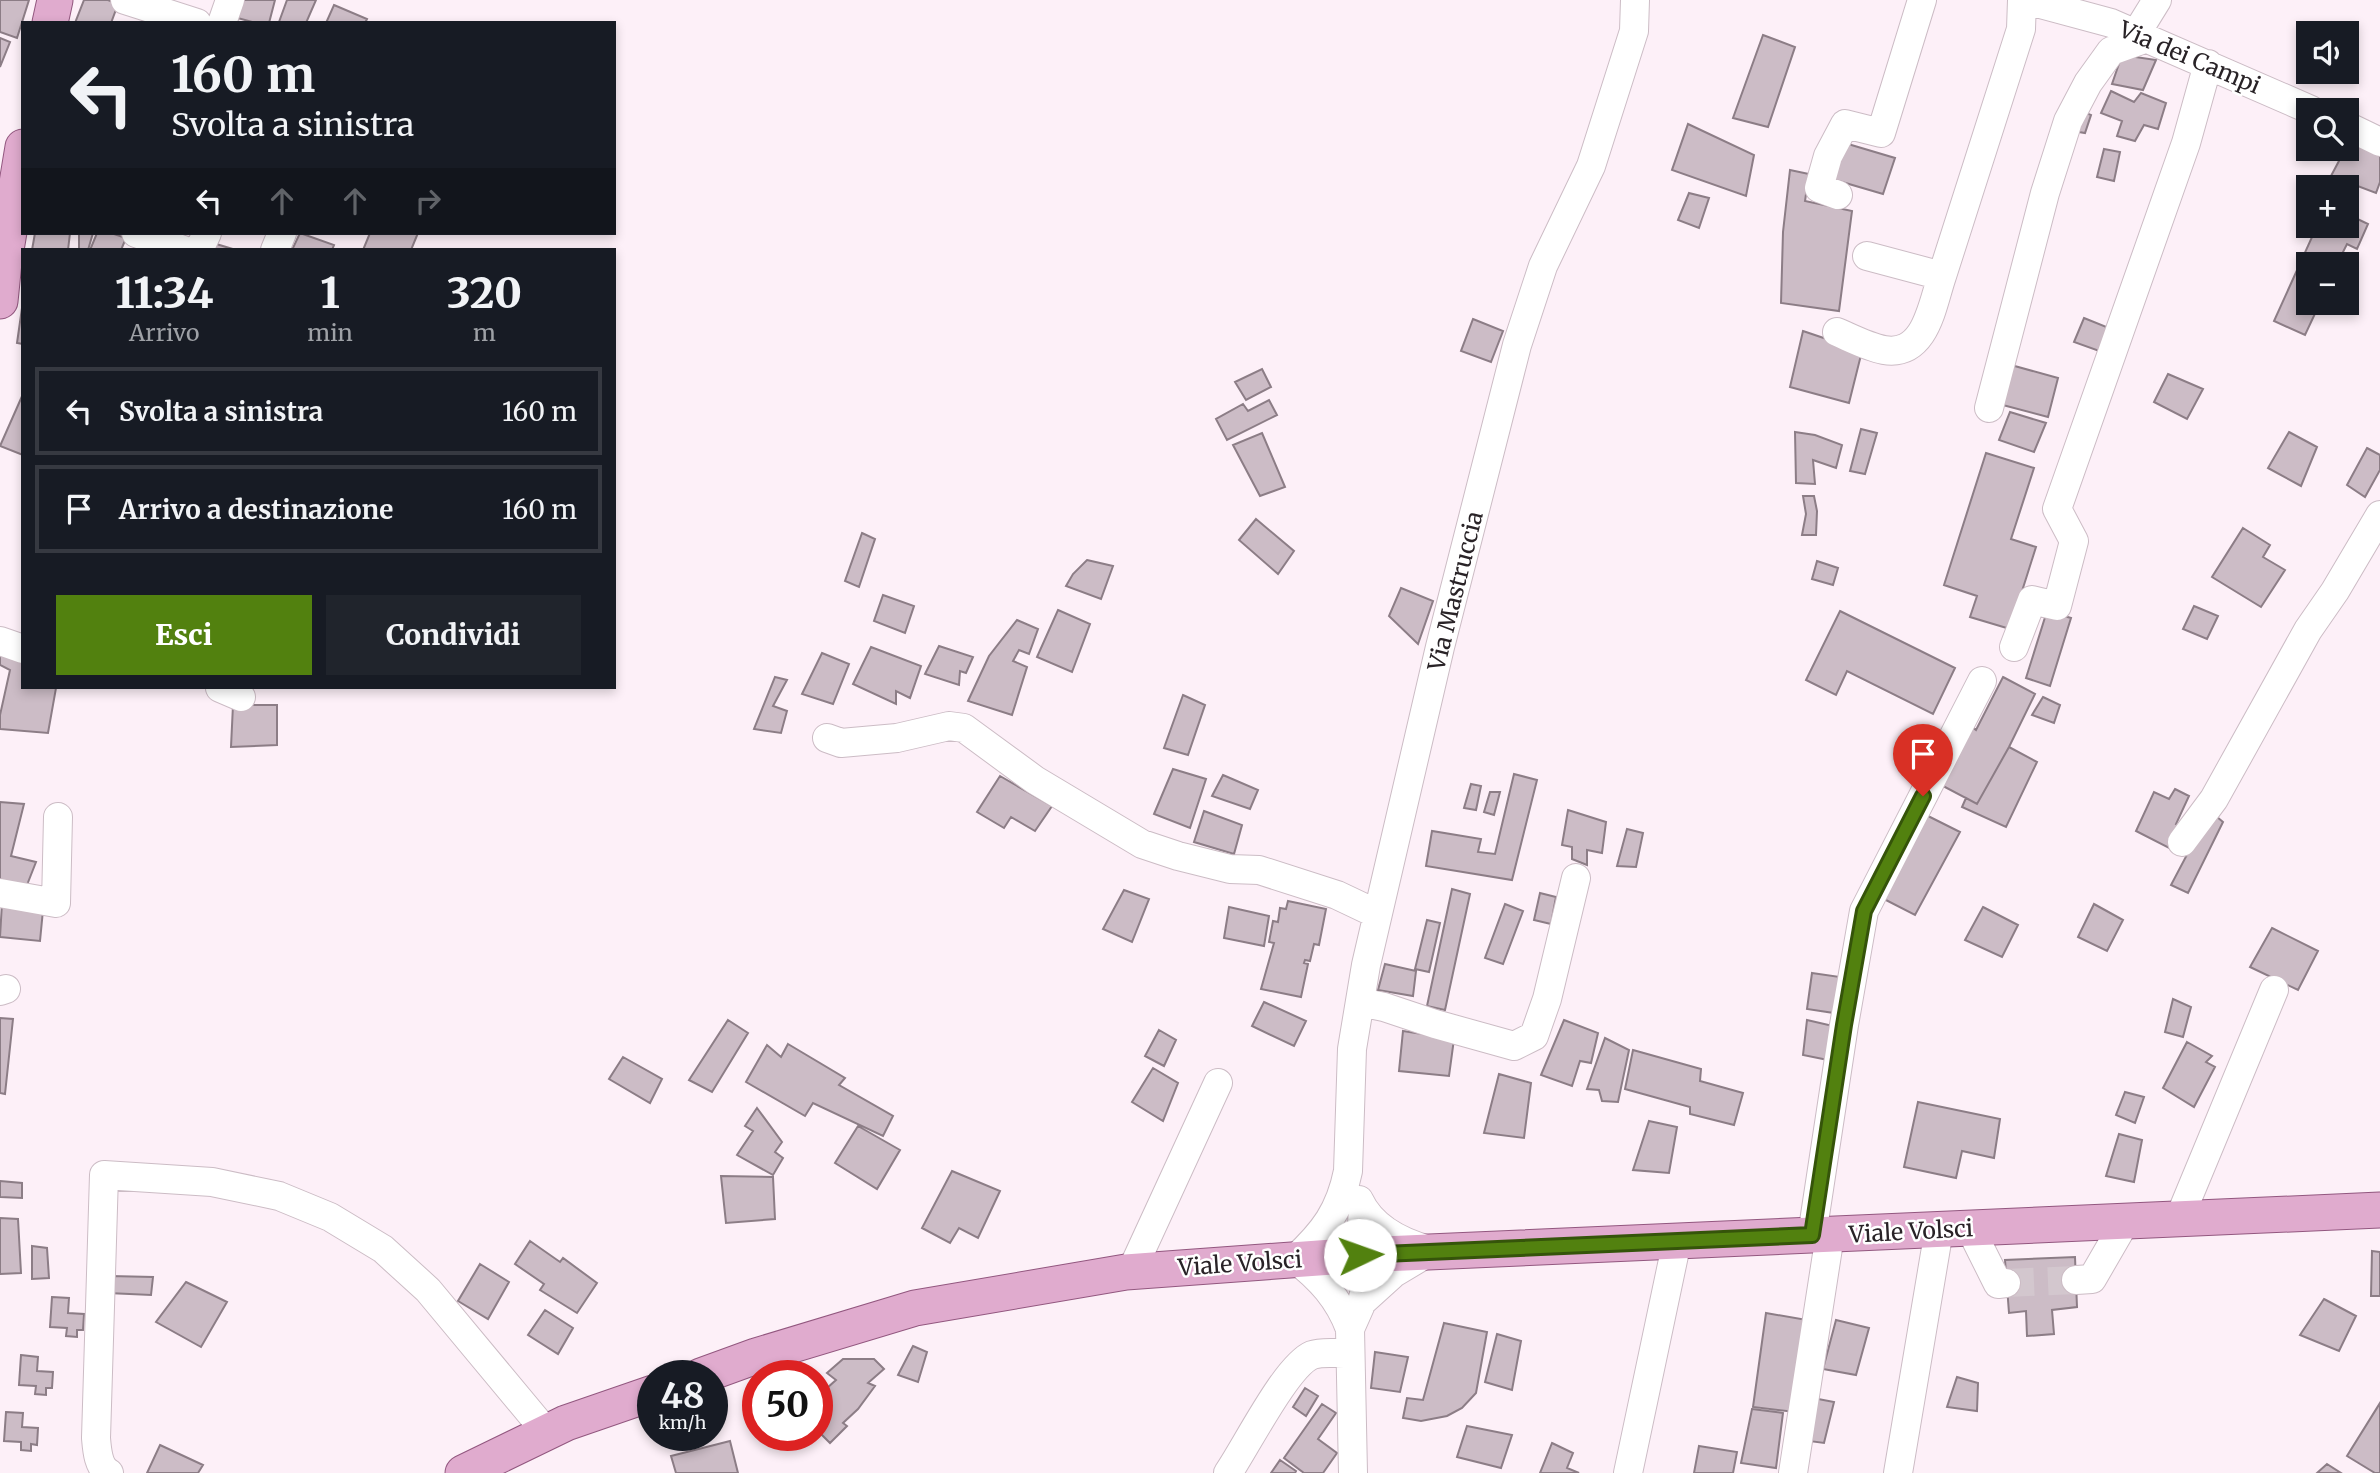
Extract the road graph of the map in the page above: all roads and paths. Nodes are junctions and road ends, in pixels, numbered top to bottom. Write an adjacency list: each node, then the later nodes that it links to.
1 (55, 0): 8 (main road)
2 (125, 0): 9 (street)
3 (230, 0): 10 (street)
4 (1635, 0): 35 (street, Via Mastruccia)
5 (1922, 0): 17 (street)
6 (2024, 0): 11 (street, Via dei Campi); 21 (street)
7 (2157, 0): 11 (street)
8 (50, 21)
9 (191, 21)
10 (223, 21)
11 (2141, 36): 12 (street, Via dei Campi); 24 (street)
12 (2208, 64): 13 (street, Via dei Campi); 27 (street)
13 (2296, 103)
14 (2359, 132): 15 (street)
15 (2380, 142)
16 (21, 159): 22 (main road)
17 (1838, 195)
18 (142, 235): 19 (street)
19 (177, 248)
20 (1867, 256): 21 (street)
21 (1942, 276): 23 (street)
22 (0, 301)
23 (1837, 332)
24 (1989, 408)
25 (2380, 515): 32 (street)
26 (0, 641): 28 (street)
27 (2014, 647)
28 (21, 648)
29 (1982, 681): 44 (street)
30 (828, 738): 35 (street)
31 (58, 817): 34 (street)
32 (2182, 842)
33 (1576, 878): 37 (street)
34 (0, 893)
35 (1377, 914): 37 (street, Via Mastruccia)
36 (2274, 990): 41 (street)
37 (1360, 1002): 39 (street, Via Mastruccia)
38 (1217, 1083): 49 (street)
39 (1352, 1204): 46 (street); 47 (street); 48 (street)
40 (2380, 1210): 41 (main road, Viale Volsci)
41 (2179, 1219): 42 (main road, Viale Volsci)
42 (2125, 1222): 43 (main road, Viale Volsci); 50 (street)
43 (1955, 1229): 44 (main road, Viale Volsci); 51 (street); 62 (street)
44 (1821, 1235): 45 (main road, Viale Volsci); 61 (street)
45 (1677, 1241): 46 (main road, Viale Volsci); 60 (street)
46 (1432, 1251): 47 (main road, Viale Volsci); 52 (street)
47 (1356, 1255): 48 (main road, Viale Volsci); 52 (street)
48 (1294, 1259): 49 (main road, Viale Volsci); 52 (street)
49 (1130, 1272): 53 (main road, Viale Volsci)
50 (2076, 1280)
51 (2007, 1283)
52 (1352, 1325): 58 (street); 59 (street)
53 (728, 1366)
54 (637, 1399): 55 (main road)
55 (547, 1433): 56 (street); 57 (main road)
56 (109, 1473)
57 (463, 1473)
58 (1228, 1473)
59 (1349, 1473)
60 (1628, 1473)
61 (1793, 1473)
62 (1898, 1473)

